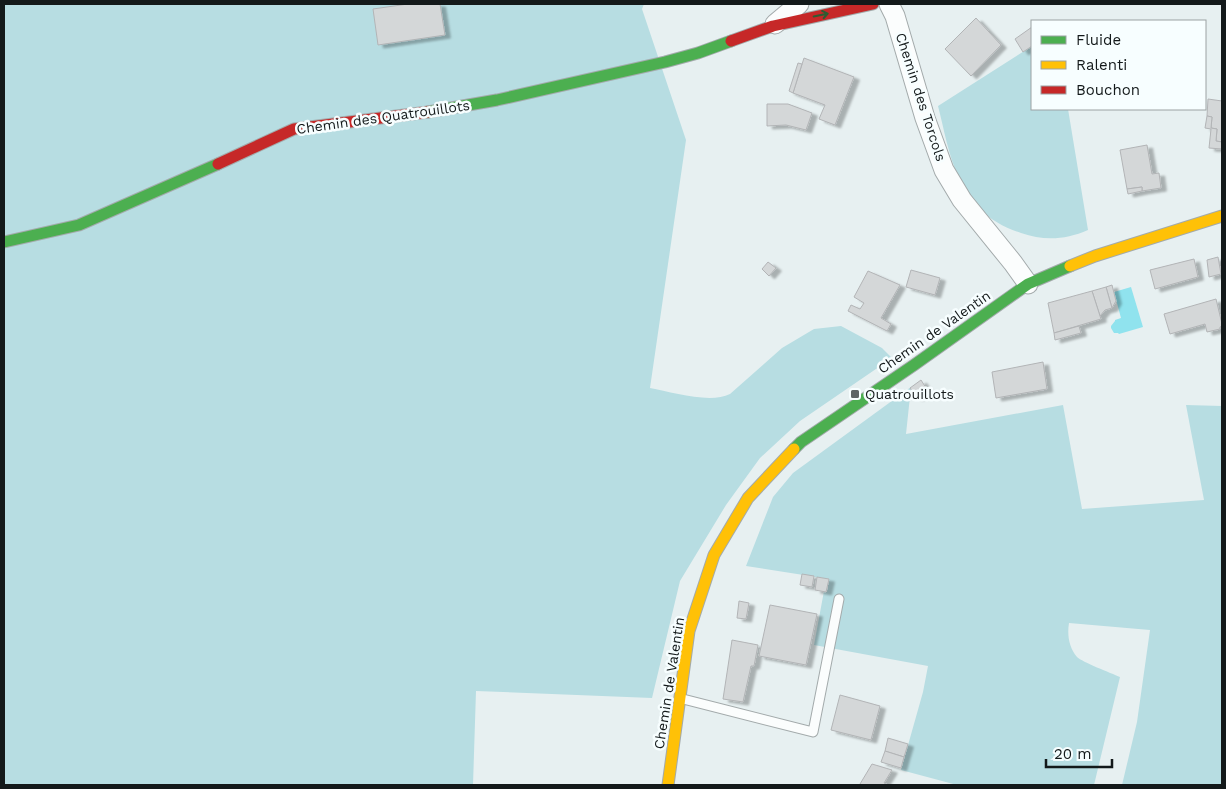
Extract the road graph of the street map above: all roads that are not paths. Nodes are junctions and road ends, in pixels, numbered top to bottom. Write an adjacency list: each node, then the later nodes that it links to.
1 (799, 4): 4 (street, Chemin des Quatrouillots)
2 (873, 4): 4 (street, Chemin des Quatrouillots, one-way to 2)
3 (890, 4): 7 (street, Chemin des Torcols)
4 (773, 26): 6 (street, Chemin des Quatrouillots)
5 (1222, 216): 7 (street, Chemin de Valentin)
6 (4, 242)
7 (1028, 284): 9 (street, Chemin de Valentin)
8 (839, 599): 9 (lane)
9 (680, 698): 10 (street, Chemin de Valentin)
10 (668, 785)

